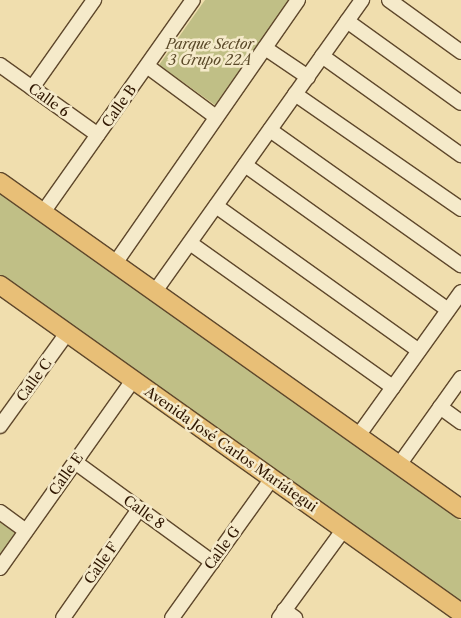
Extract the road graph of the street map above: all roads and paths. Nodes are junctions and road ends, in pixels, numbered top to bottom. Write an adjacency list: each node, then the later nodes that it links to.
1 (94, 0): 13 (street)
2 (193, 0): 11 (street, Calle B)
3 (298, 0): 7 (street)
4 (362, 0): 6 (street)
5 (388, 0): 8 (street)
6 (347, 21): 9 (street); 15 (street)
7 (265, 48): 12 (street); 16 (street)
8 (461, 52)
9 (322, 56): 12 (street); 19 (street)
10 (0, 65): 13 (street, Calle 6)
11 (147, 66): 16 (street); 18 (street, Calle B)
12 (308, 77): 14 (street)
13 (32, 88): 18 (street, Calle 6)
14 (295, 94): 17 (street); 23 (street)
15 (461, 103)
16 (216, 117): 26 (street)
17 (270, 130): 20 (street); 27 (street)
18 (98, 135): 24 (street, Calle B)
19 (461, 155)
20 (245, 165): 22 (street); 31 (street)
21 (0, 182): 24 (main road)
22 (216, 206): 25 (street); 33 (street)
23 (461, 209)
24 (44, 211): 26 (main road)
25 (190, 243): 29 (street); 36 (street)
26 (116, 262): 29 (main road)
27 (461, 265)
28 (0, 286): 32 (main road, Avenida José Carlos Mariátegui)
29 (156, 290): 40 (main road)
30 (461, 292): 31 (street)
31 (448, 310): 33 (street)
32 (67, 333): 35 (main road, Avenida José Carlos Mariátegui); 39 (street, Calle C)
33 (419, 351): 36 (street)
34 (461, 378): 37 (street)
35 (133, 380): 41 (street, Calle E); 43 (main road, Avenida José Carlos Mariátegui)
36 (393, 387): 40 (street)
37 (440, 407): 38 (street); 42 (street)
38 (461, 422)
39 (0, 426)
40 (358, 436): 42 (main road)
41 (75, 462): 44 (street, Calle 8); 48 (street, Calle E)
42 (399, 465): 45 (main road)
43 (273, 477): 47 (main road, Avenida José Carlos Mariátegui); 49 (street, Calle G)
44 (139, 509): 49 (street, Calle 8); 53 (street, Calle F)
45 (461, 509)
46 (0, 512): 48 (street)
47 (344, 529): 51 (main road, Avenida José Carlos Mariátegui); 52 (street)
48 (26, 532): 50 (street, Calle E)
49 (212, 562): 54 (street, Calle G)
50 (0, 568)
51 (461, 612)
52 (286, 615)
53 (63, 618)
54 (172, 618)

